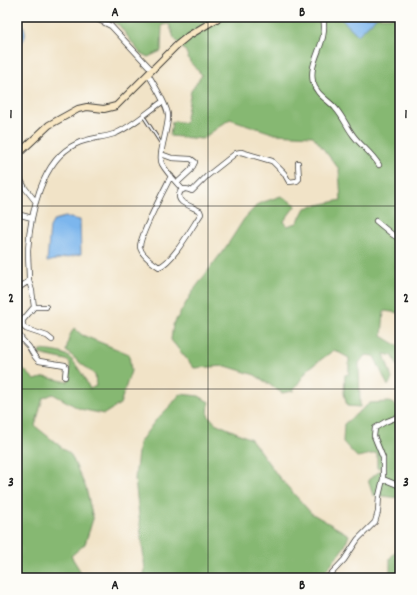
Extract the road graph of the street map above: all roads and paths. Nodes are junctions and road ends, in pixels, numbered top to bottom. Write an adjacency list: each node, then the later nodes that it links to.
1 (93, 17): 4 (street)
2 (220, 17): 4 (street)
3 (323, 17): 11 (street)
4 (150, 72): 5 (street); 9 (street)
5 (162, 102): 6 (street); 7 (street)
6 (143, 116): 7 (lane); 16 (street)
7 (163, 146): 8 (street)
8 (161, 154): 13 (street); 14 (street)
9 (17, 155)
10 (298, 163): 15 (street)
11 (379, 165)
12 (17, 173): 16 (street)
13 (171, 176): 14 (street); 15 (street)
14 (177, 183): 15 (street)
15 (183, 190)
16 (36, 202): 18 (street)
17 (17, 214): 18 (street)
18 (32, 218): 21 (street)
19 (376, 221): 20 (street)
20 (400, 239)
21 (29, 281): 22 (street); 23 (street)
22 (17, 289)
23 (34, 307): 24 (street); 25 (street)
24 (46, 307)
25 (24, 327): 26 (street); 27 (street)
26 (18, 336): 28 (street)
27 (52, 340)
28 (23, 342): 29 (street); 30 (street)
29 (17, 345)
30 (65, 377)
31 (400, 416): 32 (street)
32 (383, 479): 33 (street); 34 (street)
33 (400, 486)
34 (326, 578)

